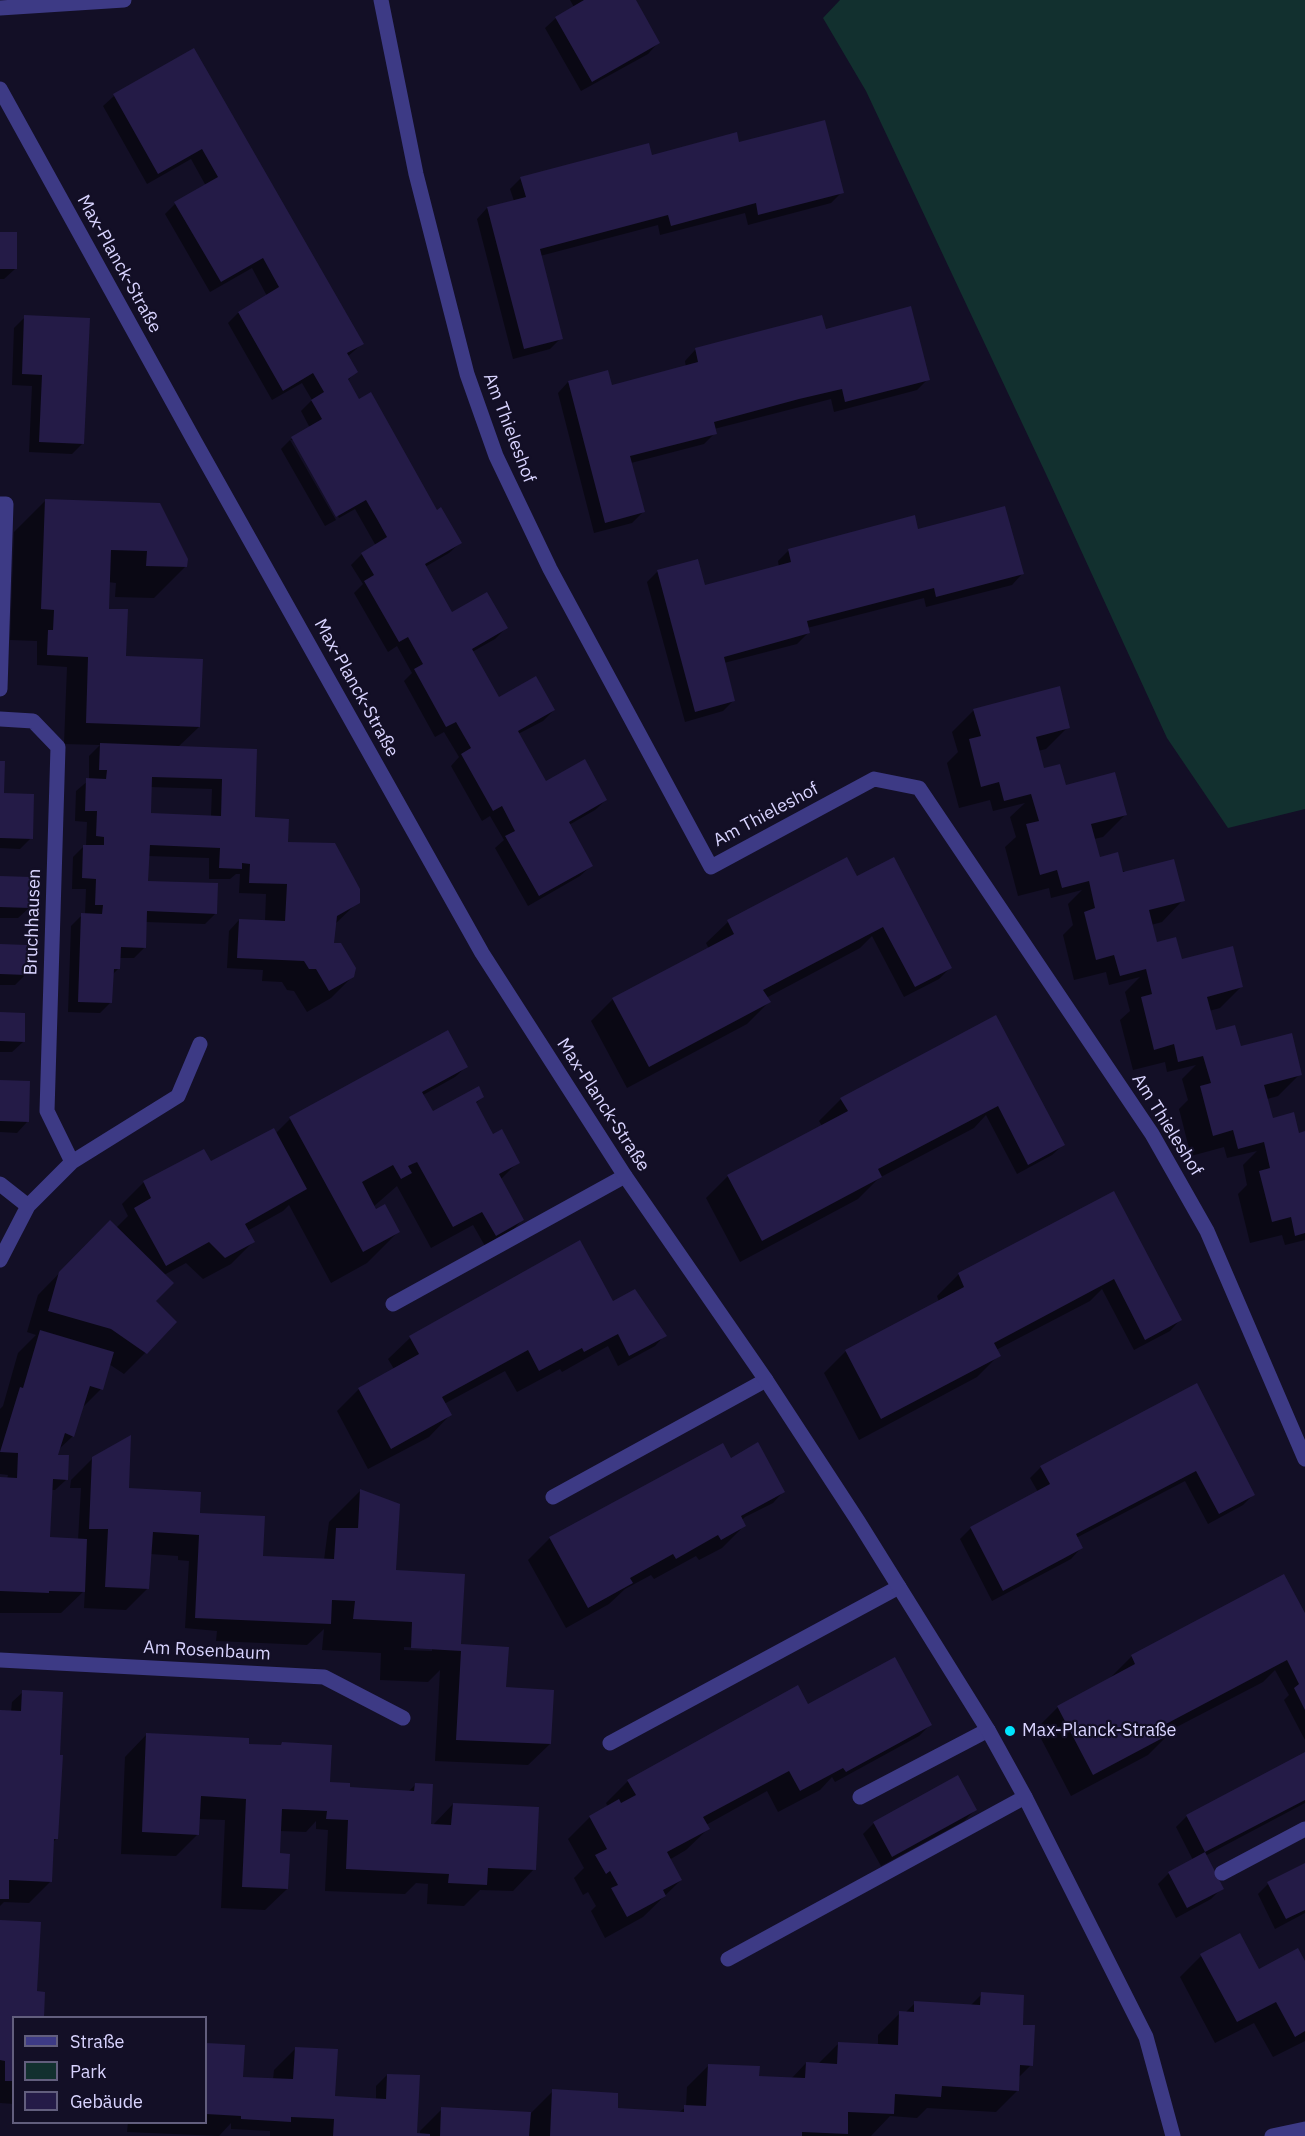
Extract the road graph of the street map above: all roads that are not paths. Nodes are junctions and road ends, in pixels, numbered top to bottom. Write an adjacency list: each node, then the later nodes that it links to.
1 (124, 0): 3 (street)
2 (381, 0): 17 (street, Am Thieleshof)
3 (0, 8)
4 (0, 90): 11 (street, Max-Planck-Straße)
5 (0, 504): 6 (street)
6 (2, 612): 7 (street)
7 (0, 688)
8 (0, 719): 10 (street, Bruchhausen)
9 (200, 1044): 10 (street)
10 (72, 1162): 13 (street)
11 (625, 1176): 15 (street); 16 (street, Max-Planck-Straße)
12 (0, 1184): 13 (street)
13 (28, 1206): 14 (street)
14 (0, 1260)
15 (393, 1304)
16 (766, 1380): 18 (street); 19 (street, Max-Planck-Straße)
17 (1305, 1459)
18 (553, 1497)
19 (899, 1587): 22 (street, Max-Planck-Straße); 23 (street)
20 (0, 1660): 21 (street, Am Rosenbaum)
21 (403, 1718)
22 (988, 1730): 24 (street); 25 (street, Max-Planck-Straße)
23 (610, 1743)
24 (860, 1797)
25 (1025, 1797): 28 (street); 30 (street, Max-Planck-Straße)
26 (1305, 1829): 27 (street)
27 (1222, 1873)
28 (728, 1959)
29 (1305, 2128): 31 (street)
30 (1173, 2136)
31 (1272, 2136)

